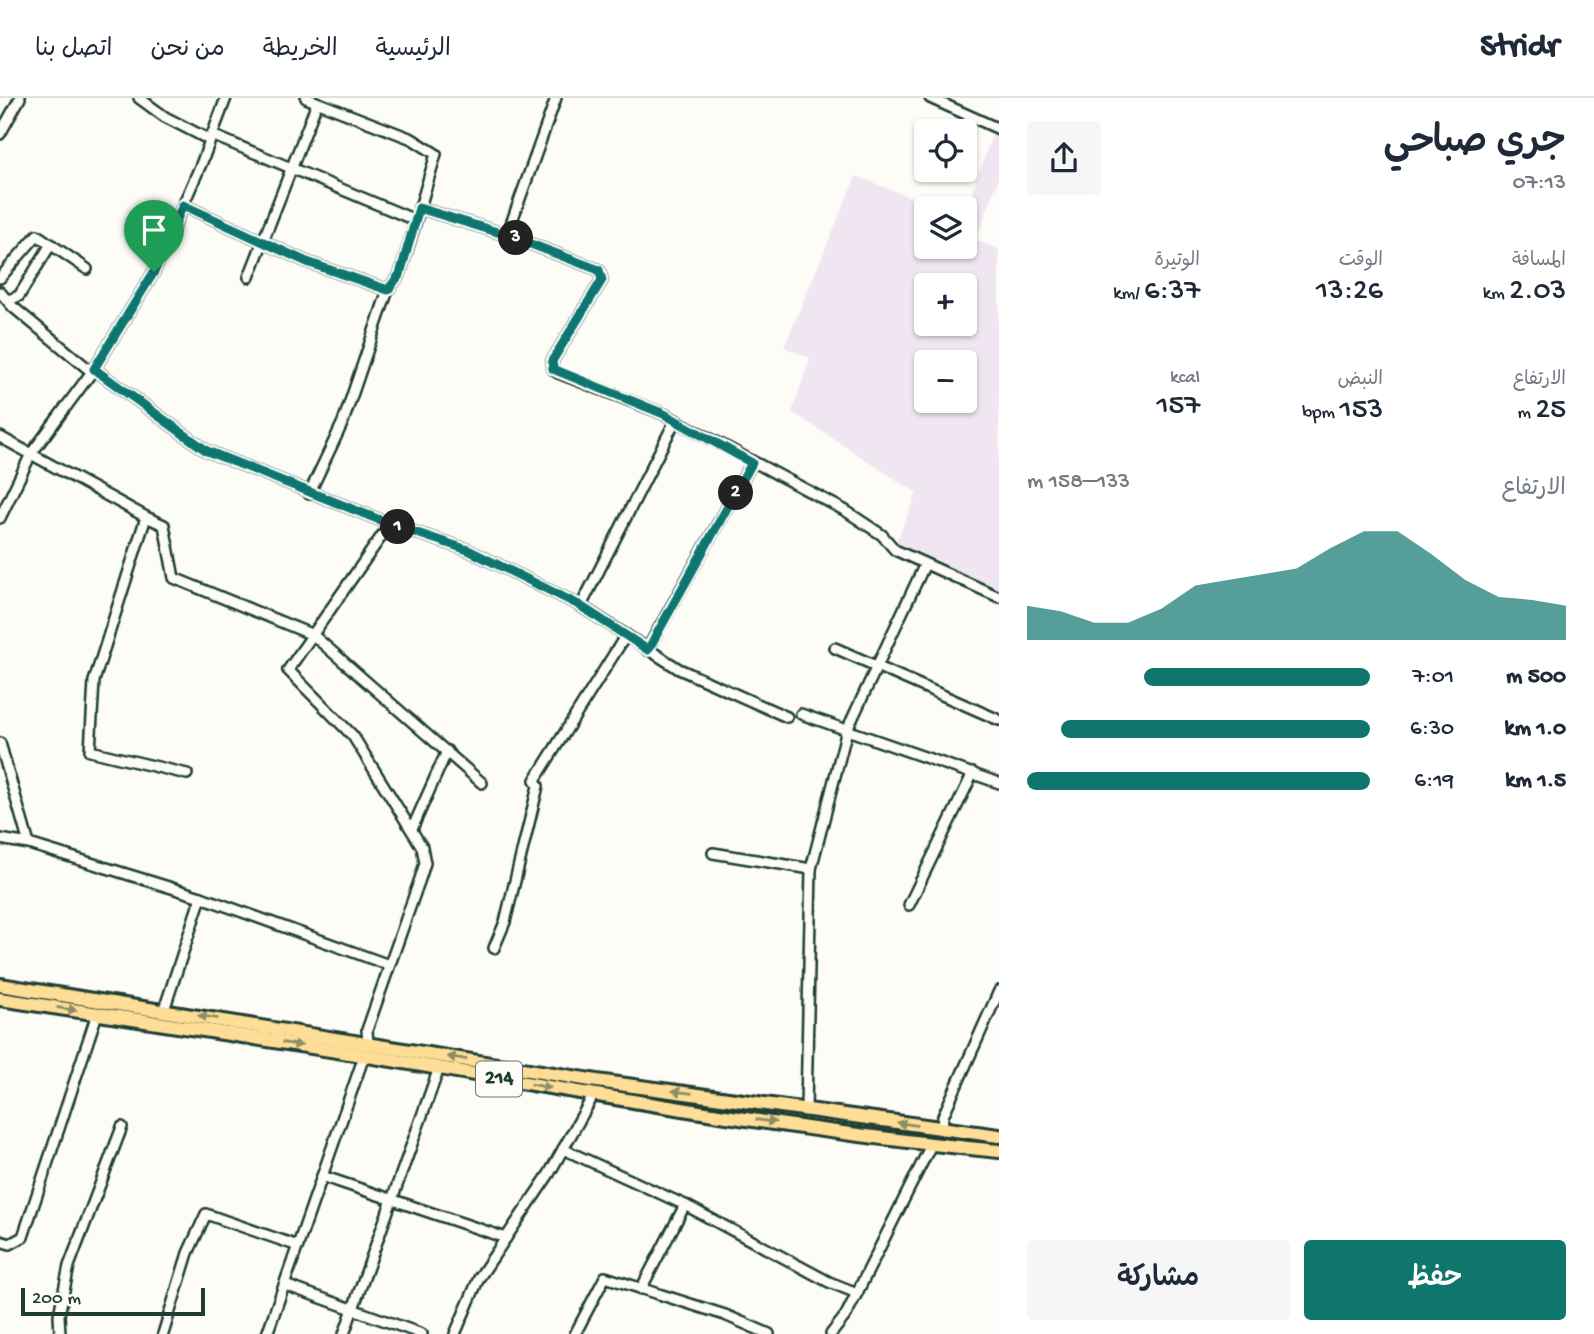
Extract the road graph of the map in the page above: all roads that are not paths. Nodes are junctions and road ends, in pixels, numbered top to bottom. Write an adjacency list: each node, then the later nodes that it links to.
1 (20, 98): 9 (street)
2 (139, 98): 10 (street)
3 (226, 98): 10 (street)
4 (306, 98): 7 (street)
5 (556, 98): 15 (street)
6 (930, 98): 8 (street)
7 (317, 103): 11 (street); 13 (street)
8 (999, 129)
9 (0, 134)
10 (211, 138): 11 (street); 12 (street)
11 (292, 168): 14 (street); 16 (street)
12 (183, 205): 16 (street); 24 (street)
13 (419, 208): 14 (street); 15 (street)
14 (415, 220): 21 (street)
15 (507, 235): 25 (street)
16 (263, 241): 19 (street); 21 (street)
17 (51, 244): 18 (street); 20 (street); 23 (street)
18 (87, 269)
19 (249, 277)
20 (0, 278)
21 (388, 290): 29 (street)
22 (0, 292): 23 (street)
23 (8, 300): 24 (street)
24 (93, 370): 27 (street); 29 (street)
25 (675, 421): 28 (street); 36 (street)
26 (0, 437): 27 (street)
27 (31, 454): 30 (street); 31 (street)
28 (752, 463): 34 (street); 40 (street)
29 (309, 494): 33 (street)
30 (5, 497): 32 (street)
31 (145, 517): 37 (street); 49 (street)
32 (0, 518)
33 (390, 524): 36 (street); 37 (street)
34 (925, 564): 35 (street); 41 (street)
35 (999, 597)
36 (581, 606): 38 (street)
37 (313, 635): 47 (street); 52 (street)
38 (625, 635): 40 (street); 59 (street)
39 (835, 648): 41 (street)
40 (648, 650): 43 (street)
41 (879, 667): 44 (street); 45 (street)
42 (801, 715): 45 (street)
43 (787, 717)
44 (999, 720)
45 (847, 730): 48 (street); 56 (street)
46 (0, 743): 54 (street)
47 (447, 751): 50 (street); 52 (street)
48 (973, 773): 51 (street); 58 (street)
49 (187, 774)
50 (482, 783)
51 (999, 783)
52 (412, 829): 60 (street)
53 (0, 839): 54 (street)
54 (29, 844): 57 (street)
55 (713, 853): 56 (street)
56 (811, 869): 69 (street)
57 (201, 897): 60 (street); 64 (street)
58 (909, 905)
59 (494, 948)
60 (389, 965): 66 (street)
61 (0, 985): 64 (highway, 214)
62 (999, 991): 71 (street)
63 (0, 999): 65 (highway, 214, one-way to 65)
64 (164, 1010): 66 (highway, 214, one-way to 64)
65 (97, 1014): 66 (highway, 214, one-way to 66); 80 (street)
66 (366, 1049): 67 (highway, 214); 69 (highway, 214, one-way to 66); 76 (street)
67 (439, 1068): 68 (highway, 214, one-way to 68); 77 (street)
68 (593, 1096): 73 (highway, 214, one-way to 73); 74 (street)
69 (806, 1108): 71 (highway, 214, one-way to 69)
70 (122, 1127): 86 (street)
71 (942, 1130): 72 (highway, 214)
72 (999, 1136)
73 (931, 1145): 75 (highway, 214); 84 (street)
74 (563, 1149): 78 (street); 79 (street)
75 (999, 1151)
76 (322, 1176): 77 (street); 81 (street)
77 (391, 1201): 79 (street); 85 (street)
78 (685, 1205): 83 (street); 84 (street)
79 (506, 1238): 91 (street)
80 (0, 1241)
81 (298, 1246): 82 (street); 87 (street)
82 (285, 1285): 85 (street); 88 (street)
83 (641, 1289): 92 (street); 93 (street)
84 (857, 1293): 94 (street)
85 (352, 1310): 89 (street); 90 (street)
86 (60, 1334)
87 (163, 1334)
88 (267, 1334)
89 (344, 1334)
90 (422, 1334)
91 (456, 1334)
92 (575, 1334)
93 (769, 1334)
94 (831, 1334)

